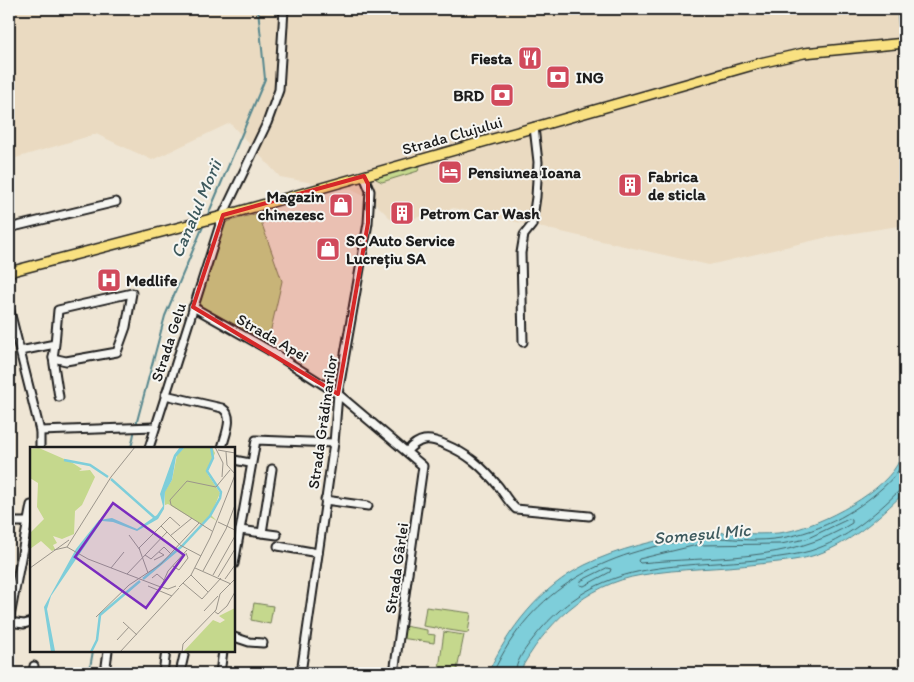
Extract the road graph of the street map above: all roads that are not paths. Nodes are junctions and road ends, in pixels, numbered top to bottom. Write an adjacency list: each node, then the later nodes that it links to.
1 (284, 9): 6 (street, Strada Gelu)
2 (905, 43): 3 (main road, Strada Clujului)
3 (534, 127): 4 (main road, Strada Clujului); 11 (street)
4 (364, 176): 6 (main road, Strada Clujului); 15 (street, Strada Grădinarilor)
5 (116, 202): 7 (street)
6 (218, 217): 8 (main road, Strada Clujului); 10 (street, Strada Gelu)
7 (9, 228)
8 (9, 272)
9 (9, 307): 13 (street)
10 (193, 307): 15 (street, Strada Apei); 16 (street, Strada Gelu)
11 (523, 342)
12 (55, 344): 13 (street); 14 (street); 14 (street)
13 (20, 351): 19 (street)
14 (53, 358): 17 (street)
15 (338, 394): 20 (street, Strada Grădinarilor); 24 (street, Strada Apei)
16 (165, 395): 18 (street, Strada Gelu); 23 (street)
17 (59, 397)
18 (154, 427): 19 (street); 22 (street, Strada Gelu)
19 (40, 431): 21 (street)
20 (334, 443): 26 (street); 29 (street, Strada Grădinarilor)
21 (40, 447)
22 (149, 447)
23 (222, 447)
24 (406, 451): 27 (street, Strada Apei); 32 (street)
25 (235, 460): 26 (street)
26 (250, 463): 35 (street)
27 (423, 466): 55 (street, Strada Gârlei)
28 (272, 469): 37 (street)
29 (324, 500): 30 (street); 41 (street, Strada Grădinarilor)
30 (368, 506)
31 (30, 514): 34 (street)
32 (589, 516)
33 (9, 522): 34 (street)
34 (29, 522): 36 (street)
35 (240, 530): 37 (street); 40 (street)
36 (29, 532): 42 (street)
37 (262, 533): 38 (street)
38 (277, 535)
39 (278, 546): 41 (street)
40 (235, 550)
41 (318, 553): 54 (street, Strada Grădinarilor)
42 (9, 622): 43 (street)
43 (30, 622)
44 (235, 637): 45 (street)
45 (263, 643)
46 (108, 652): 50 (street)
47 (166, 652): 51 (street)
48 (184, 652): 52 (street)
49 (224, 652): 53 (street)
50 (105, 673)
51 (164, 673)
52 (180, 673)
53 (220, 673)
54 (301, 673)
55 (394, 673)

